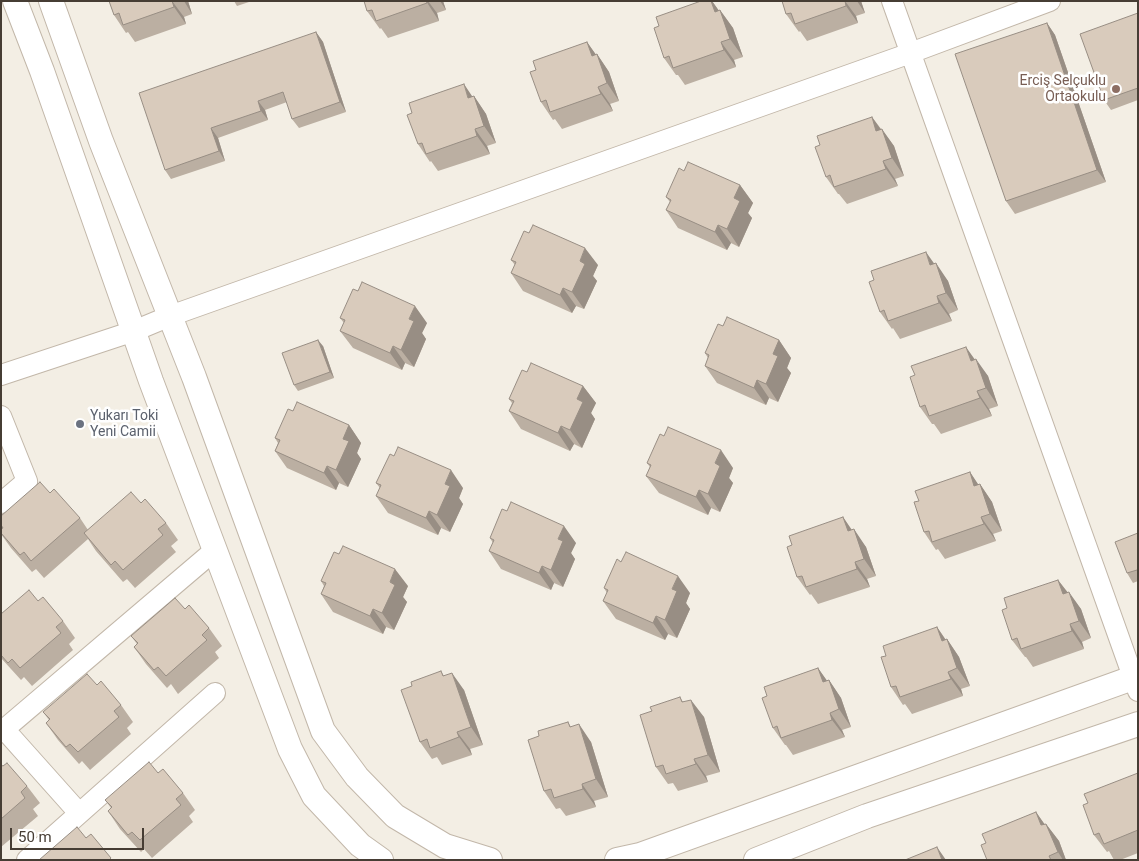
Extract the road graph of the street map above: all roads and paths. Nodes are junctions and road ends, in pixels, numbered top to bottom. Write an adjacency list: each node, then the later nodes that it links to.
1 (15, 1): 7 (street)
2 (50, 1): 6 (street)
3 (892, 1): 5 (street)
4 (1050, 1): 5 (street)
5 (911, 52): 6 (street); 12 (street)
6 (170, 316): 7 (street); 19 (street)
7 (134, 330): 8 (street); 11 (street)
8 (1, 376)
9 (1, 416): 10 (street)
10 (1, 503)
11 (215, 550): 15 (street); 18 (street)
12 (1136, 681): 20 (street)
13 (215, 693): 16 (street)
14 (1138, 724): 21 (street)
15 (3, 731): 16 (street)
16 (79, 813): 17 (street)
17 (26, 860)
18 (381, 860)
19 (490, 860)
20 (618, 860)
21 (756, 860)

